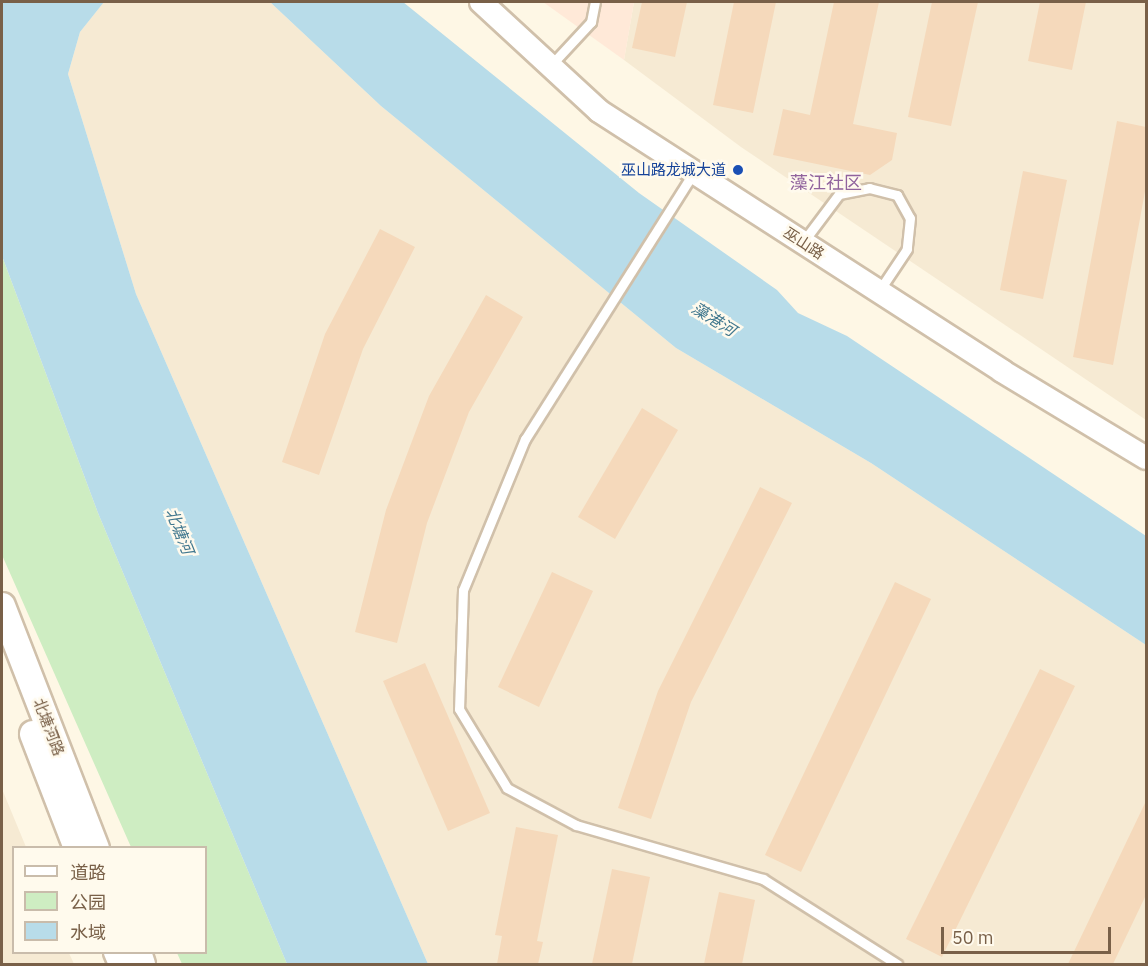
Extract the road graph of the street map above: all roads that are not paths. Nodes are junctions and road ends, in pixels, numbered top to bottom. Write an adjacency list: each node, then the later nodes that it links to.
1 (481, 2): 4 (street, 巫山路)
2 (586, 2): 3 (lane)
3 (595, 4): 4 (lane)
4 (550, 65): 5 (street, 巫山路)
5 (694, 172): 6 (street, 巫山路); 13 (lane)
6 (803, 242): 7 (street, 巫山路); 7 (lane)
7 (879, 291): 8 (street, 巫山路)
8 (1146, 458)
9 (2, 606): 12 (main road, 北塘河路)
10 (2, 652): 11 (main road, 北塘河路)
11 (75, 846)
12 (95, 846)
13 (897, 964)

